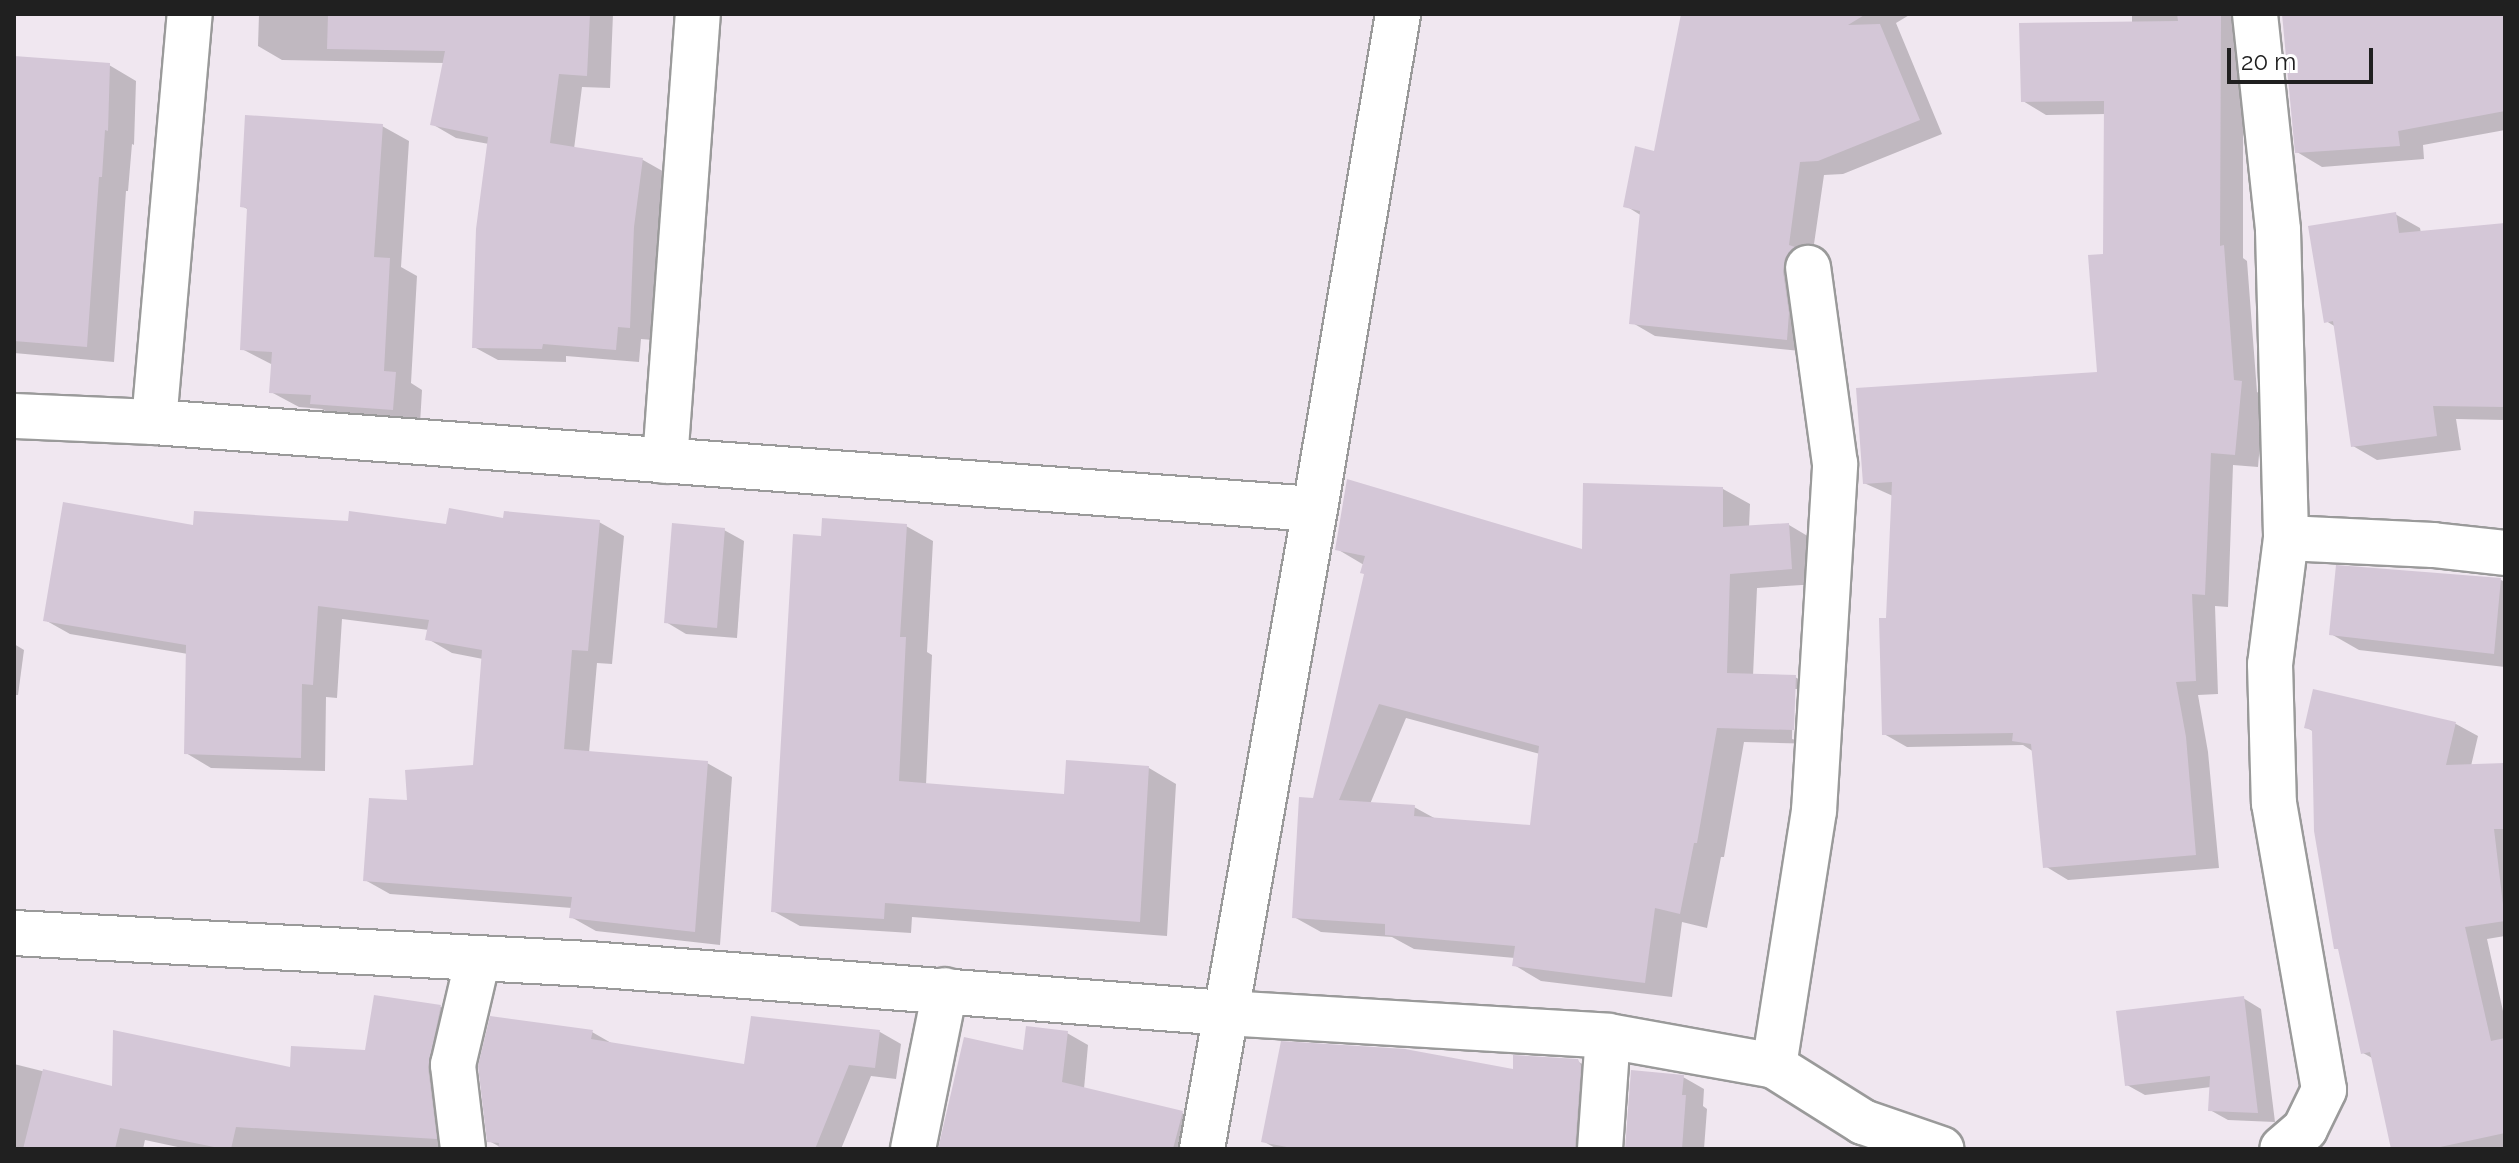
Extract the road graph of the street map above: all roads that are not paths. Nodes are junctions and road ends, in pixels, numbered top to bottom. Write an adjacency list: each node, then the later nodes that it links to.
1 (190, 14): 7 (street)
2 (698, 14): 8 (street)
3 (1398, 14): 9 (street)
4 (2255, 14): 10 (street)
5 (1808, 268): 17 (street)
6 (14, 416): 7 (street)
7 (154, 422): 8 (street)
8 (665, 461): 9 (street)
9 (1315, 509): 15 (street)
10 (2286, 538): 11 (street); 19 (street)
11 (2505, 553)
12 (14, 933): 13 (street)
13 (478, 958): 14 (street); 20 (street)
14 (945, 990): 15 (street); 21 (street)
15 (1226, 1013): 16 (street); 22 (street)
16 (1608, 1036): 17 (street); 23 (street)
17 (1774, 1066): 18 (street)
18 (1860, 1136): 24 (street)
19 (2300, 1142)
20 (463, 1149)
21 (913, 1149)
22 (1202, 1149)
23 (1600, 1149)
24 (1941, 1149)

